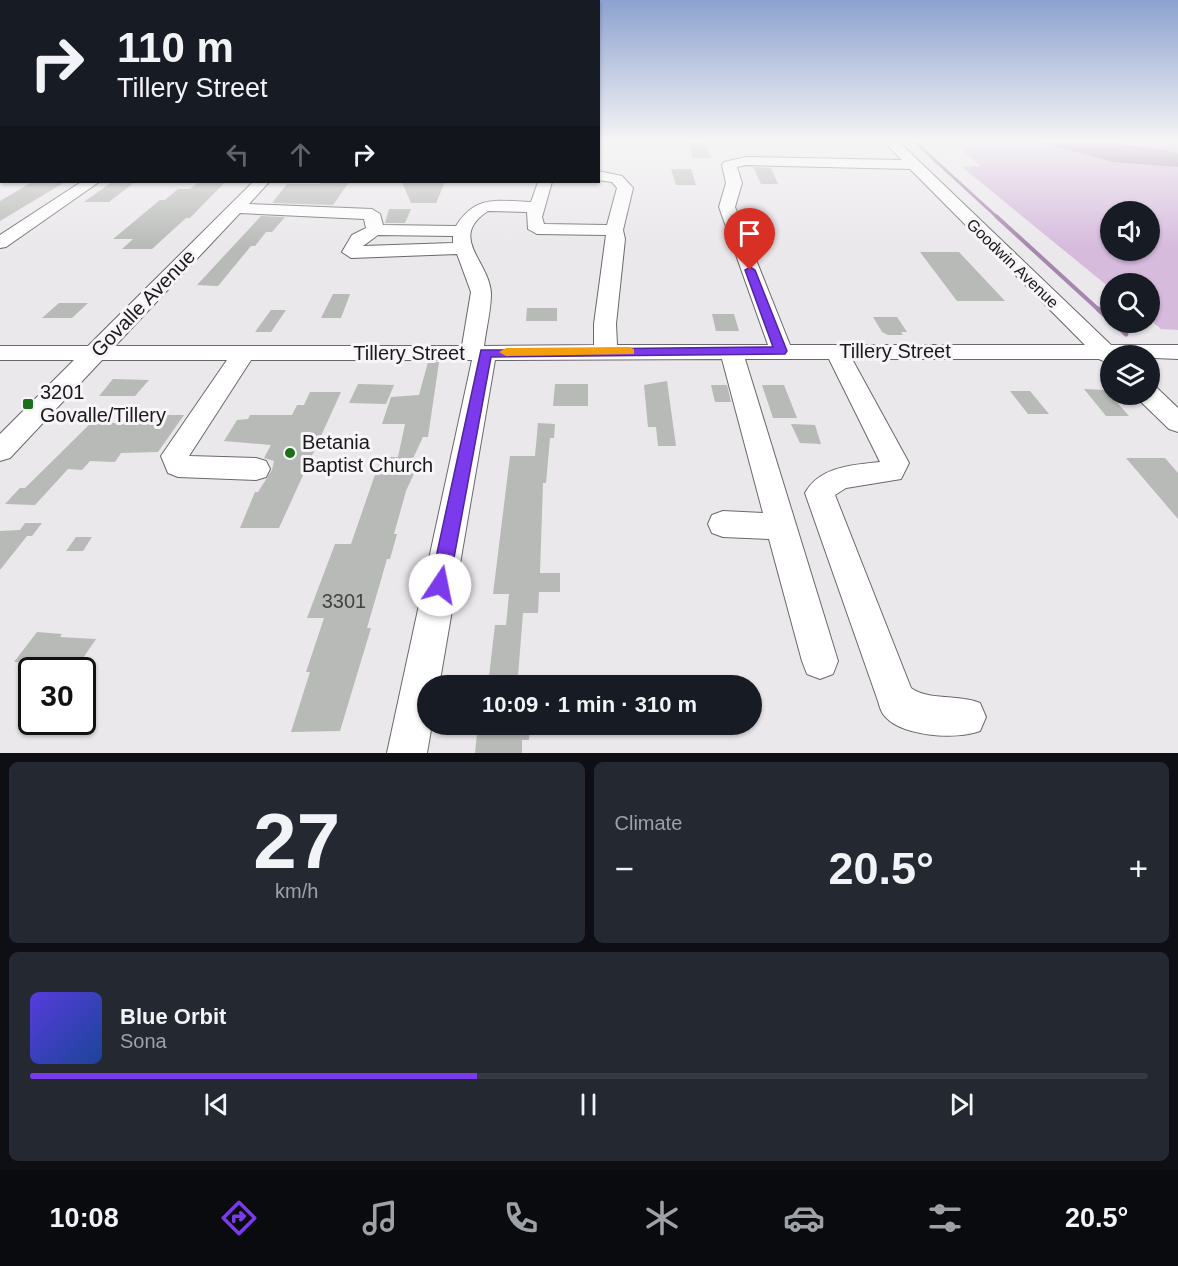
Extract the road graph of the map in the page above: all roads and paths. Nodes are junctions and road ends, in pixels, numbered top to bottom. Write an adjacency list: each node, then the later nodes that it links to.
1 (608, 177): 10 (street)
2 (732, 177): 15 (street)
3 (925, 177): 13 (street, Goodwin Avenue)
4 (89, 183): 11 (street)
5 (260, 183): 8 (street, Govalle Avenue)
6 (545, 183): 7 (street)
7 (537, 207): 10 (street); 12 (street)
8 (235, 208): 9 (street); 20 (street, Govalle Avenue)
9 (375, 230): 12 (street); 12 (street)
10 (614, 230): 16 (street)
11 (5, 237)
12 (462, 240): 21 (street)
13 (1100, 347)
14 (730, 351): 15 (street, Tillery Street); 16 (street, Tillery Street); 30 (street)
15 (781, 351): 17 (street, Tillery Street)
16 (606, 352): 21 (street, Tillery Street)
17 (837, 352): 24 (street, Tillery Street); 32 (street)
18 (1178, 352): 22 (street, Tillery Street)
19 (0, 353): 20 (street, Tillery Street)
20 (93, 353): 23 (street, Tillery Street); 27 (street, Govalle Avenue)
21 (478, 353): 23 (street, Tillery Street); 33 (street)
22 (1160, 353)
23 (243, 354): 28 (street)
24 (1100, 354)
25 (1159, 405): 26 (street)
26 (1178, 423)
27 (0, 451)
28 (256, 469)
29 (723, 524): 30 (street)
30 (781, 527): 31 (street)
31 (820, 661)
32 (966, 717)
33 (406, 753)

